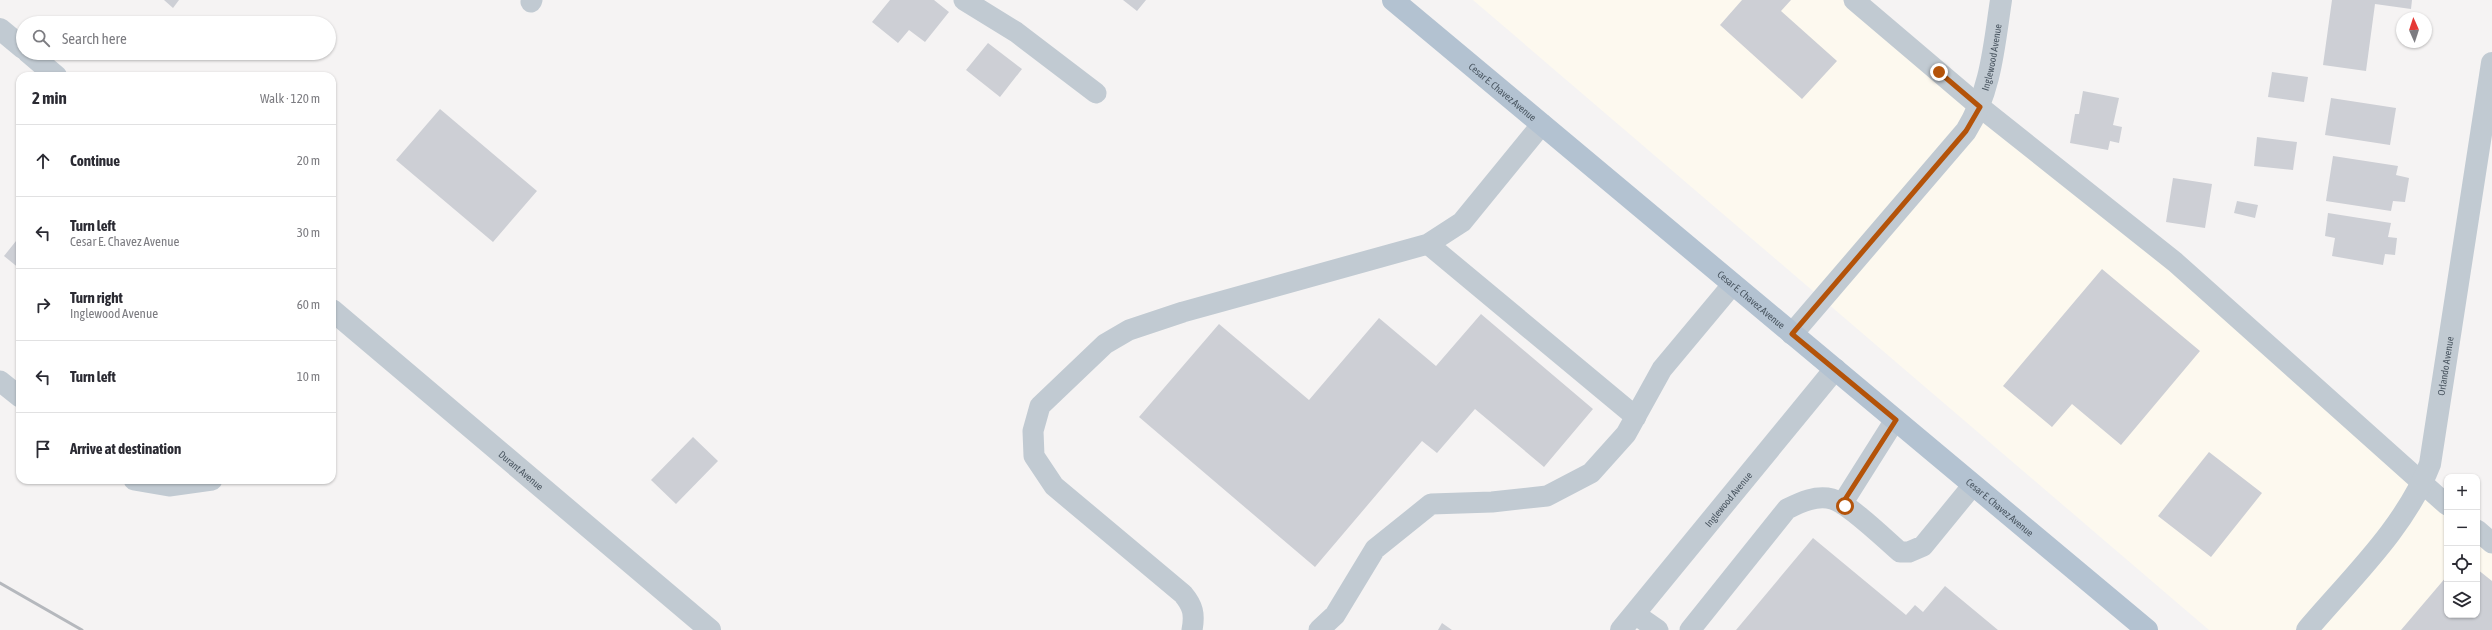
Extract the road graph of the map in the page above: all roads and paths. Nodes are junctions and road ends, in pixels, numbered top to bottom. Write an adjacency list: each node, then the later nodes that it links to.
1 (964, 0): 10 (lane)
2 (1393, 0): 12 (main road, Cesar E. Chavez Avenue)
3 (1854, 0): 11 (lane)
4 (2001, 0): 11 (street, Inglewood Avenue)
5 (0, 29): 6 (street)
6 (16, 42)
7 (37, 60): 9 (street)
8 (2492, 63): 24 (street, Orlando Avenue)
9 (51, 72)
10 (1096, 93)
11 (1980, 107): 16 (street, Inglewood Avenue); 24 (lane)
12 (1542, 124): 13 (lane); 14 (main road, Cesar E. Chavez Avenue)
13 (1428, 244): 20 (lane); 32 (lane)
14 (1733, 284): 16 (main road, Cesar E. Chavez Avenue); 20 (lane)
15 (336, 313): 31 (street, Durant Avenue)
16 (1792, 334): 17 (main road, Cesar E. Chavez Avenue)
17 (1835, 369): 21 (main road, Cesar E. Chavez Avenue); 30 (street, Inglewood Avenue)
18 (0, 381): 19 (lane)
19 (16, 394)
20 (1636, 417): 33 (lane)
21 (1896, 420): 25 (main road, Cesar E. Chavez Avenue); 27 (lane)
22 (157, 484): 23 (lane)
23 (183, 484)
24 (2422, 484): 26 (lane); 37 (street, Orlando Avenue)
25 (1973, 485): 27 (lane); 36 (main road, Cesar E. Chavez Avenue)
26 (2444, 502)
27 (1842, 504): 35 (lane)
28 (2480, 533): 29 (lane)
29 (2492, 543)
30 (1628, 622): 34 (lane)
31 (710, 630)
32 (1192, 630)
33 (1319, 630)
34 (1658, 630)
35 (1690, 630)
36 (2147, 630)
37 (2307, 630)

